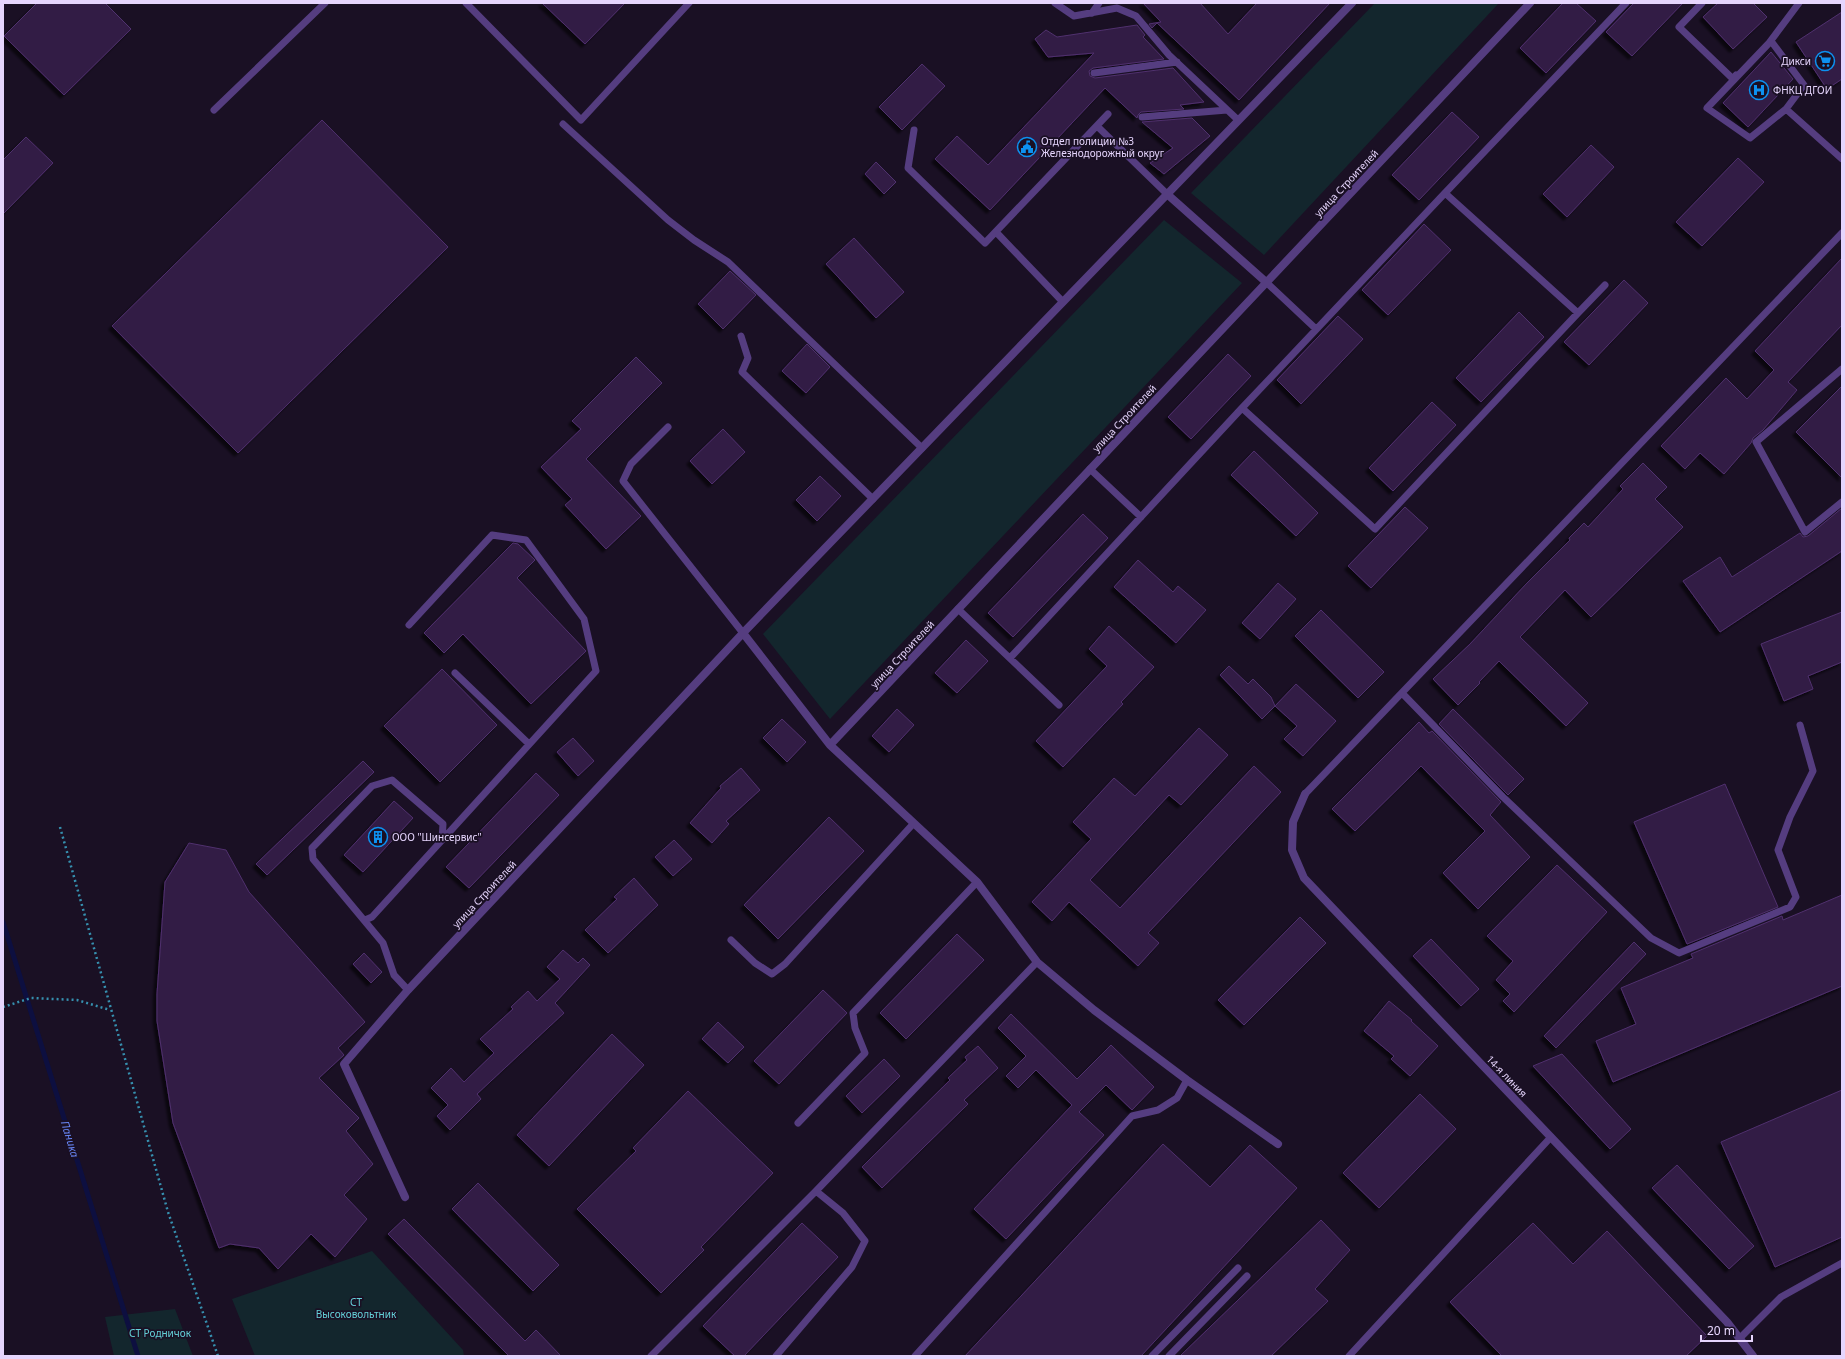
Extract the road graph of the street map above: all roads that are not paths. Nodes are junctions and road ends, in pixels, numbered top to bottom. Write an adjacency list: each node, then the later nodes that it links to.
1 (325, 3): 16 (lane)
2 (466, 3): 3 (lane)
3 (689, 3)
4 (1055, 3): 11 (lane)
5 (1099, 3): 11 (lane)
6 (1352, 3): 20 (street)
7 (1530, 3): 29 (street, улица Строителей)
8 (1626, 3): 25 (lane)
9 (1702, 3): 12 (lane)
10 (1799, 3): 12 (lane)
11 (1092, 13): 13 (lane)
12 (1771, 41): 15 (lane); 15 (lane)
13 (1177, 62): 14 (lane); 17 (lane)
14 (1094, 73)
15 (1786, 109): 24 (lane)
16 (214, 110)
17 (1227, 110): 19 (lane); 20 (lane)
18 (1108, 114): 22 (lane)
19 (1142, 116)
20 (1238, 120): 26 (street)
21 (563, 124): 38 (lane)
22 (1097, 126): 26 (lane); 27 (lane)
23 (914, 130): 27 (lane)
24 (1842, 159)
25 (1445, 193): 32 (lane); 33 (lane)
26 (1167, 194): 29 (street); 31 (street, улица Строителей)
27 (996, 232): 31 (lane)
28 (1842, 233): 48 (lane)
29 (1266, 282): 33 (lane); 39 (street, улица Строителей)
30 (1606, 285): 32 (lane)
31 (1063, 302): 38 (street, улица Строителей)
32 (1578, 313): 36 (lane)
33 (1316, 329): 36 (lane)
34 (741, 336): 40 (lane)
35 (1842, 369): 41 (lane)
36 (1242, 408): 42 (lane)
37 (668, 427): 45 (lane)
38 (922, 448): 40 (street, улица Строителей)
39 (1090, 469): 42 (lane); 43 (street, улица Строителей)
40 (873, 499): 45 (street, улица Строителей)
41 (1842, 502)
42 (1141, 517): 46 (lane)
43 (958, 608): 46 (lane); 52 (street, улица Строителей)
44 (409, 625): 51 (lane)
45 (742, 634): 52 (street); 60 (street, улица Строителей)
46 (1010, 658): 49 (lane)
47 (455, 673): 51 (lane)
48 (1402, 692): 50 (lane); 53 (lane)
49 (1059, 705)
50 (1800, 725)
51 (529, 744): 55 (lane)
52 (830, 745): 54 (street)
53 (1305, 794): 63 (street, 14-я линия)
54 (913, 824): 56 (street); 58 (lane)
55 (442, 840): 57 (lane); 57 (lane)
56 (977, 882): 59 (street); 62 (lane)
57 (365, 920): 60 (lane)
58 (731, 940)
59 (1037, 962): 61 (street); 65 (lane)
60 (408, 990): 66 (street, улица Строителей)
61 (1187, 1080): 64 (street); 73 (lane)
62 (798, 1123)
63 (1551, 1137): 70 (street, 14-я линия); 76 (lane)
64 (1278, 1144)
65 (816, 1191): 71 (lane); 72 (lane)
66 (405, 1197)
67 (1842, 1263): 70 (lane)
68 (1238, 1268): 74 (lane)
69 (1248, 1276): 75 (lane)
70 (1740, 1338): 77 (street, 14-я линия)
71 (651, 1356)
72 (776, 1356)
73 (915, 1356)
74 (1152, 1356)
75 (1169, 1356)
76 (1349, 1356)
77 (1754, 1356)

